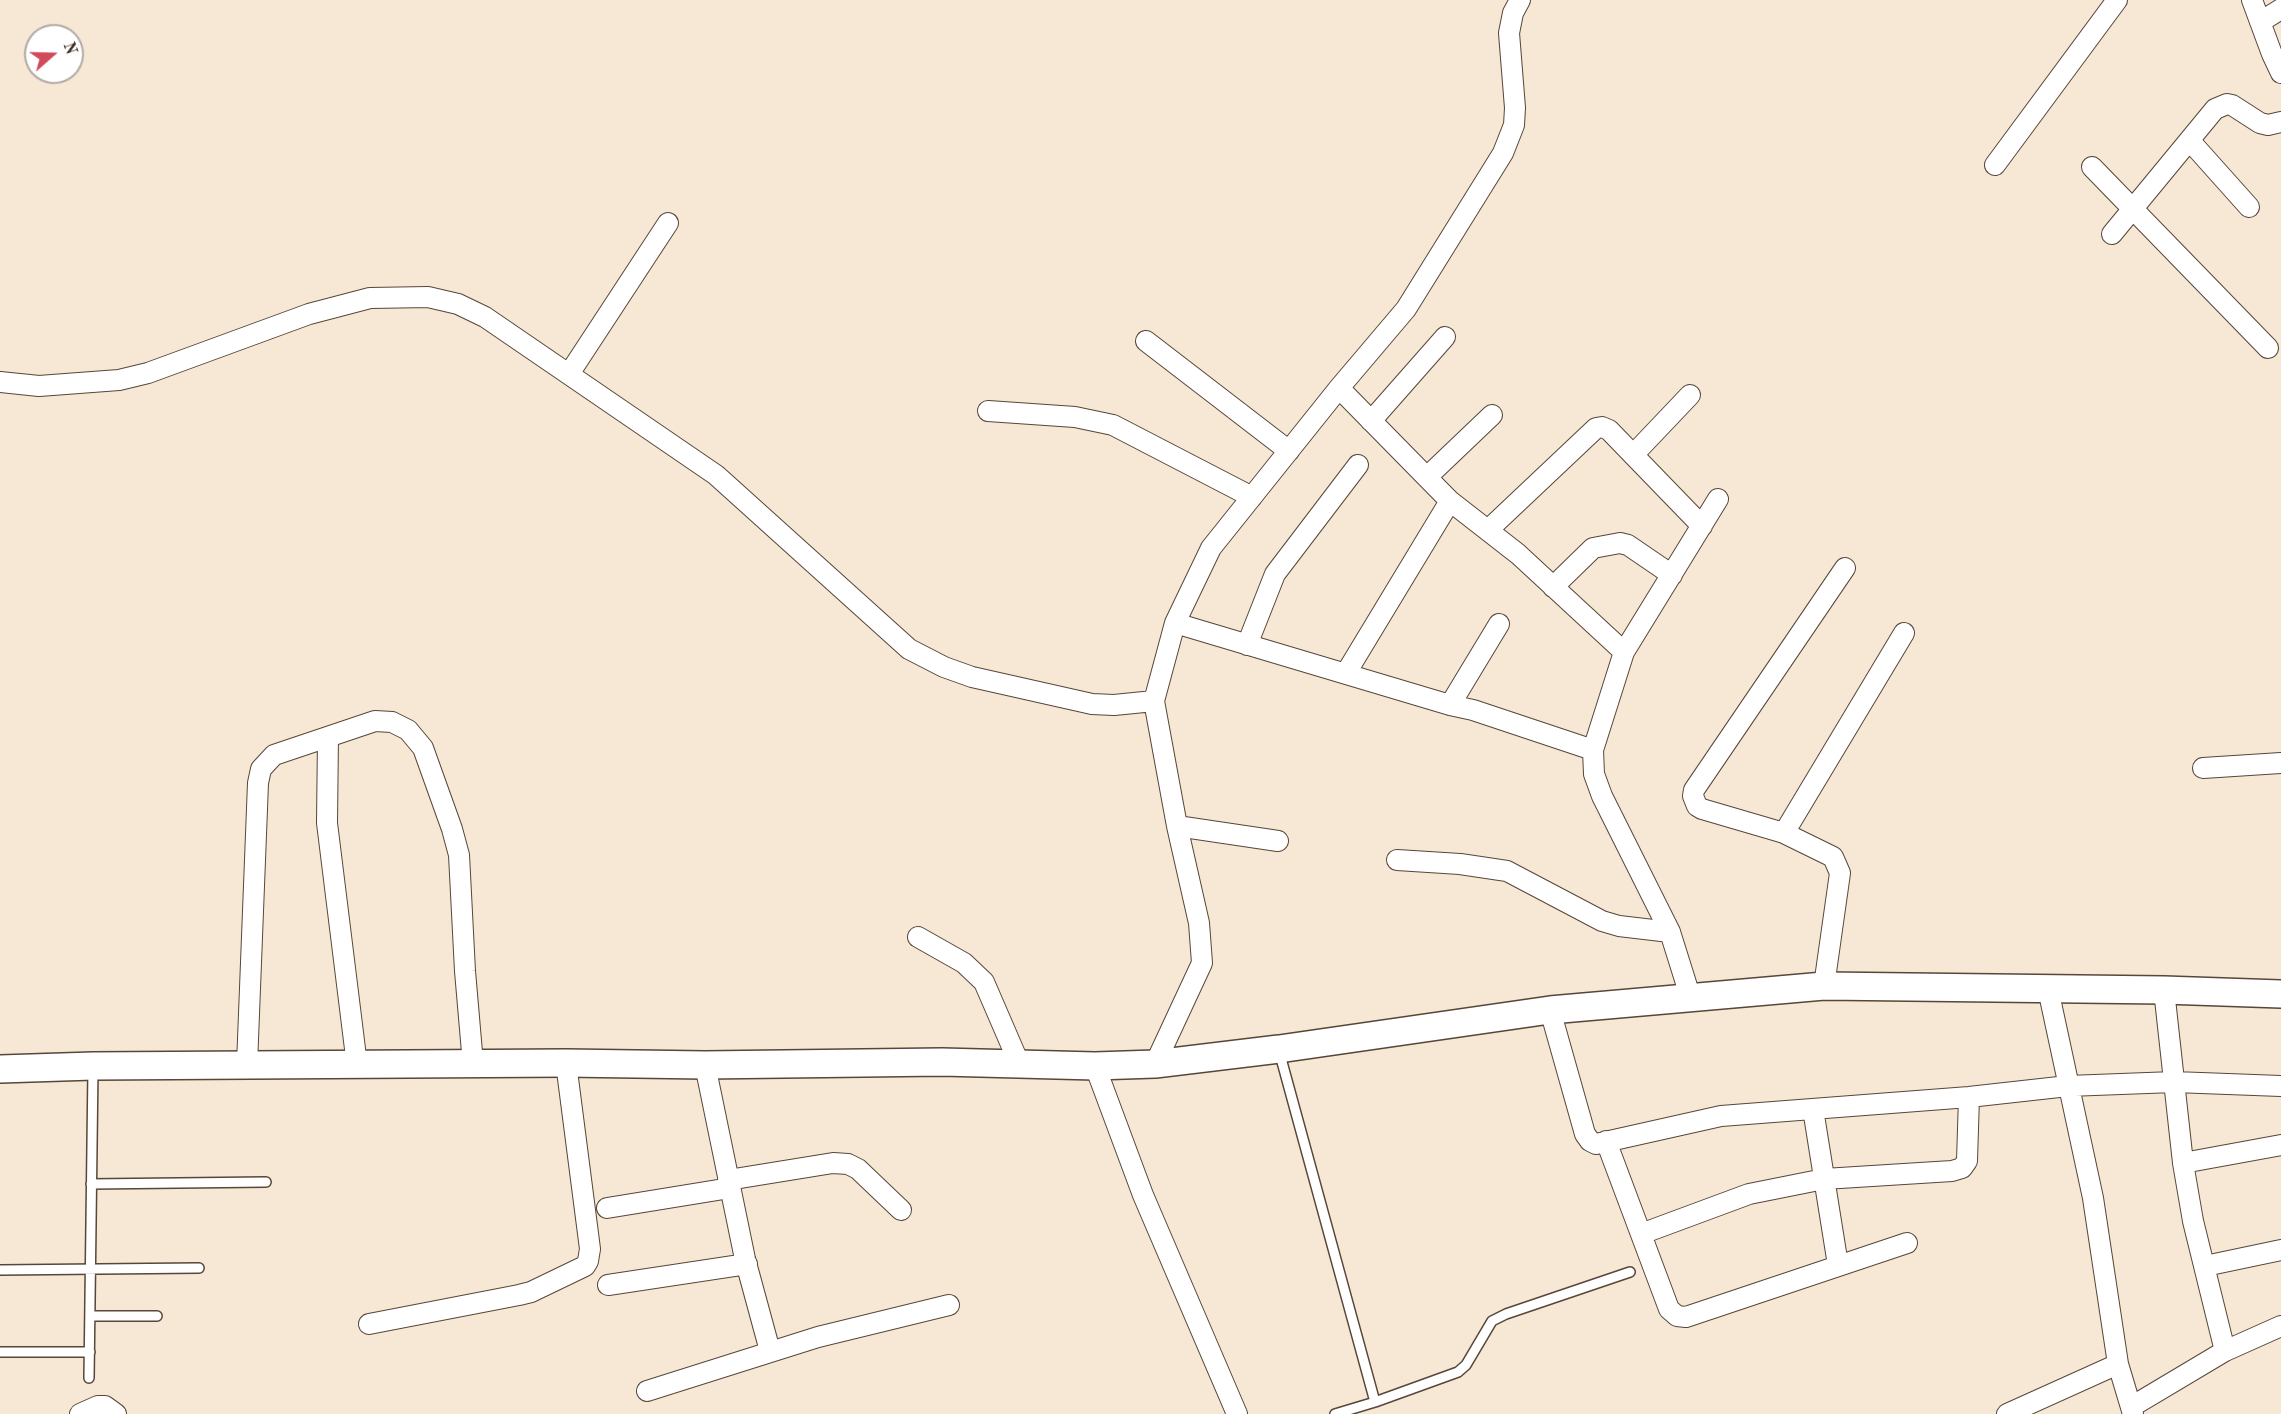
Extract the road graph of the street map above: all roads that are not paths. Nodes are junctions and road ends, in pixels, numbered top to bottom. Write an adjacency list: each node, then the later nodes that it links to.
1 (1521, 0): 20 (street)
2 (2116, 0): 9 (street)
3 (2252, 0): 5 (street)
4 (2281, 9): 5 (street)
5 (2260, 22): 6 (street)
6 (2281, 73)
7 (2281, 122): 8 (street)
8 (2190, 141): 11 (street); 12 (street)
9 (1995, 165)
10 (2092, 168): 12 (street)
11 (2249, 207)
12 (2132, 210): 14 (street); 17 (street)
13 (668, 224): 18 (street)
14 (2112, 234)
15 (1445, 337): 24 (street)
16 (1146, 341): 25 (street)
17 (2268, 348)
18 (569, 374): 19 (street); 43 (street)
19 (0, 382)
20 (1339, 388): 24 (street); 25 (street)
21 (1690, 395): 26 (street)
22 (988, 411): 29 (street)
23 (1492, 415): 28 (street)
24 (1371, 421): 28 (street)
25 (1289, 451): 29 (street)
26 (1633, 454): 32 (street); 33 (street)
27 (1358, 465): 40 (street)
28 (1427, 477): 31 (street)
29 (1252, 497): 37 (street)
30 (1718, 499): 32 (street)
31 (1450, 501): 33 (street); 42 (street)
32 (1702, 526): 35 (street)
33 (1488, 531): 36 (street)
34 (1845, 568): 50 (street)
35 (1672, 575): 36 (street); 41 (street)
36 (1553, 587): 41 (street)
37 (1175, 623): 40 (street); 43 (street)
38 (1499, 624): 44 (street)
39 (1904, 633): 50 (street)
40 (1247, 645): 42 (street)
41 (1624, 652): 46 (street)
42 (1346, 673): 44 (street)
43 (1154, 701): 49 (street)
44 (1450, 705): 46 (street)
45 (328, 737): 63 (street); 66 (street); 67 (street)
46 (1593, 750): 53 (street)
47 (2281, 763): 48 (street)
48 (2203, 768)
49 (1177, 826): 51 (street); 65 (street)
50 (1784, 832): 55 (street)
51 (1278, 841)
52 (1397, 860): 53 (street)
53 (1670, 932): 59 (street)
54 (918, 937): 62 (street)
55 (1824, 986): 56 (main road); 59 (main road)
56 (2048, 989): 57 (main road); 73 (street)
57 (2164, 990): 58 (main road); 72 (street)
58 (2281, 994)
59 (1691, 999): 60 (main road)
60 (1550, 1010): 61 (main road); 77 (street)
61 (1279, 1049): 65 (main road); 109 (lane)
62 (1019, 1063): 68 (main road); 70 (main road)
63 (473, 1064): 64 (main road); 67 (main road)
64 (566, 1064): 68 (main road); 100 (street)
65 (1155, 1064): 70 (main road)
66 (247, 1065): 67 (main road); 69 (main road)
67 (357, 1065)
68 (705, 1065): 83 (street)
69 (93, 1066): 71 (main road); 82 (lane)
70 (1095, 1066): 113 (street)
71 (0, 1069)
72 (2174, 1082): 73 (street); 74 (street); 79 (street)
73 (2068, 1086): 75 (street); 106 (street)
74 (2281, 1086)
75 (1969, 1097): 76 (street); 80 (street)
76 (1813, 1109): 77 (street); 80 (street)
77 (1606, 1141): 86 (street)
78 (2281, 1145): 79 (street)
79 (2183, 1163): 91 (street)
80 (1824, 1179): 86 (street); 90 (street)
81 (266, 1182): 82 (lane)
82 (91, 1184): 94 (lane)
83 (729, 1184): 84 (street); 85 (street); 89 (street)
84 (607, 1208)
85 (901, 1210)
86 (1641, 1234): 90 (street)
87 (1907, 1243): 90 (street)
88 (2281, 1250): 91 (street)
89 (747, 1264): 96 (street); 102 (street)
90 (1838, 1265)
91 (2205, 1266): 103 (street)
92 (199, 1268): 94 (lane)
93 (0, 1270): 94 (lane)
94 (90, 1270): 98 (lane)
95 (1630, 1272): 109 (lane)
96 (608, 1285)
97 (949, 1305): 102 (street)
98 (90, 1316): 99 (lane); 105 (lane)
99 (157, 1316)
100 (369, 1324)
101 (2281, 1326): 103 (street)
102 (770, 1351): 108 (street)
103 (2225, 1351): 110 (street)
104 (0, 1352): 105 (lane)
105 (90, 1352): 107 (lane)
106 (2118, 1364): 110 (street); 115 (street)
107 (89, 1378)
108 (647, 1391)
109 (1375, 1402): 114 (lane)
110 (2132, 1411)
111 (80, 1414): 112 (street)
112 (116, 1414)
113 (1237, 1414)
114 (1335, 1414)
115 (2007, 1414)

